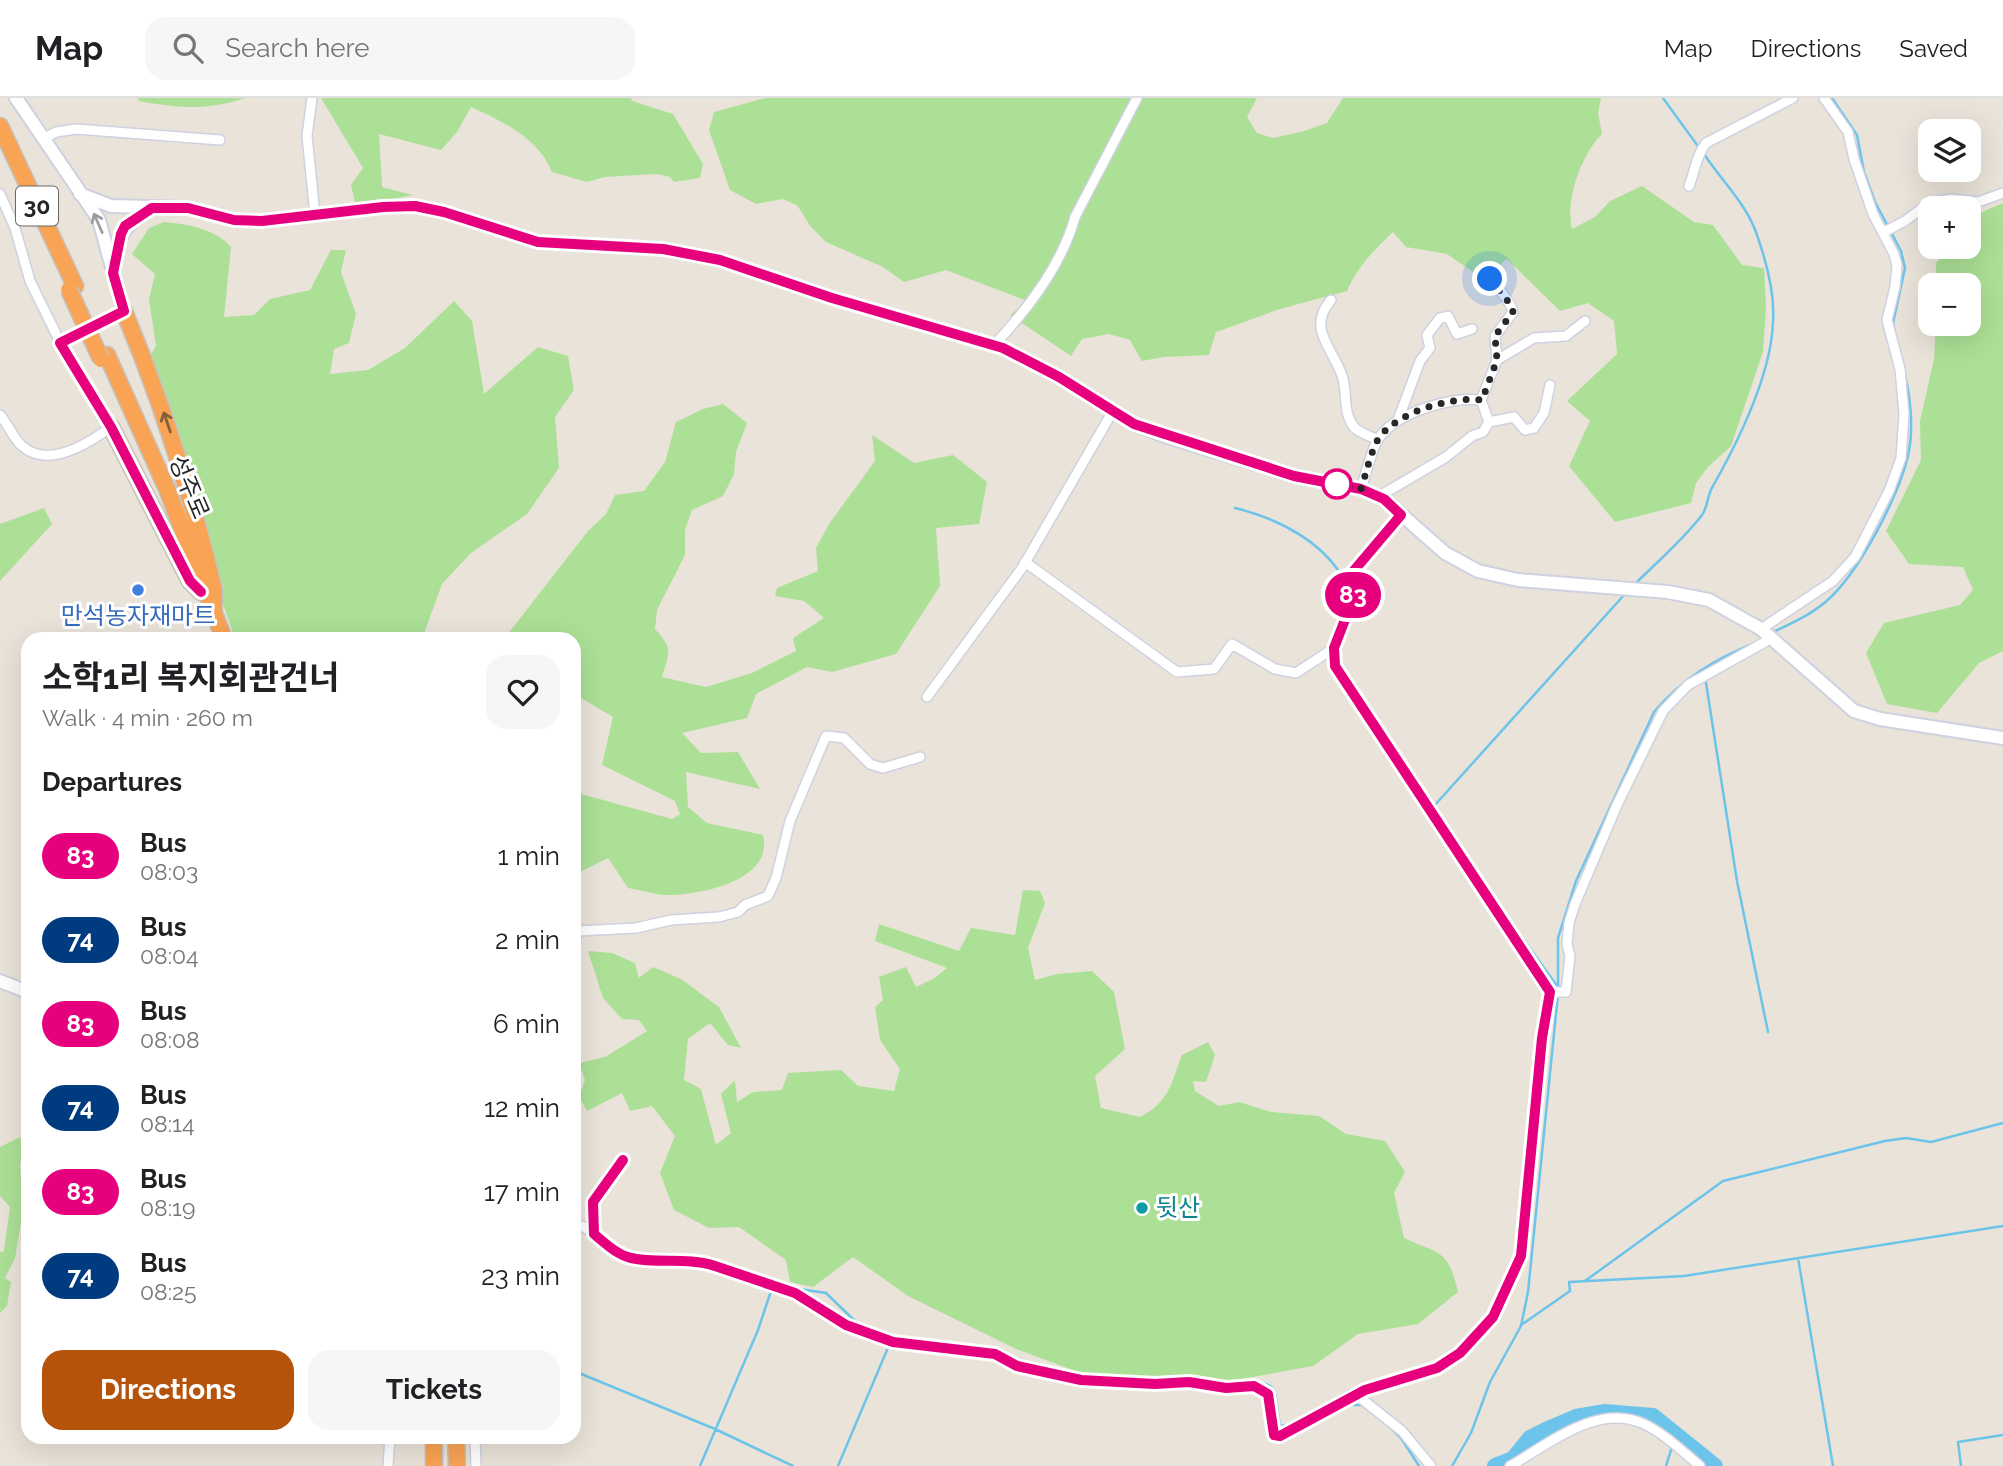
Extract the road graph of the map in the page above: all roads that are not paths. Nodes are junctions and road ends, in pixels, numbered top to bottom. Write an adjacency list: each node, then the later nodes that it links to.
1 (16, 98): 7 (street)
2 (312, 98): 15 (street)
3 (1137, 98): 25 (street)
4 (1793, 98): 10 (street)
5 (1824, 98): 16 (street)
6 (0, 126): 19 (highway, 30)
7 (43, 139): 8 (street); 13 (street)
8 (220, 140)
9 (0, 146): 19 (highway, 30)
10 (1689, 186)
11 (2003, 193): 16 (street)
12 (0, 194): 24 (street)
13 (80, 194): 14 (street); 18 (street, one-way to 13)
14 (152, 208): 15 (street); 18 (street)
15 (315, 215): 25 (street)
16 (1889, 230): 44 (street)
17 (1486, 267): 27 (street)
18 (113, 273): 21 (street)
19 (72, 288): 26 (highway, 30, bridge)
20 (1331, 300): 35 (street)
21 (124, 311): 24 (street); 41 (highway, one-way to 21)
22 (1585, 321): 27 (street)
23 (1472, 329): 32 (street)
24 (60, 343): 34 (street)
25 (994, 345): 30 (street)
26 (104, 357): 40 (highway, 성주로 / 30); 41 (highway, 성주로 / 30)
27 (1497, 360): 29 (street)
28 (1550, 385): 33 (street)
29 (1482, 400): 32 (street); 33 (street)
30 (1113, 411): 36 (street); 39 (street)
31 (0, 415): 34 (street)
32 (1398, 420): 35 (street)
33 (1489, 422): 37 (street)
34 (111, 427): 40 (highway)
35 (1378, 440): 36 (street)
36 (1361, 489): 37 (street)
37 (1373, 494): 38 (street)
38 (1401, 515): 44 (street); 45 (street)
39 (1025, 562): 45 (street); 46 (street)
40 (201, 592): 42 (highway, 성주로 / 30)
41 (214, 607): 43 (highway, 성주로 / 30)
42 (215, 632)
43 (222, 632)
44 (1766, 633): 47 (street); 52 (street)
45 (1334, 648): 52 (street)
46 (927, 697)
47 (2003, 738)
48 (920, 757): 49 (street)
49 (581, 933)
50 (0, 981): 51 (street)
51 (21, 989)
52 (1550, 992): 56 (street)
53 (623, 1160): 55 (street)
54 (581, 1225): 55 (street)
55 (594, 1234): 56 (street)
56 (1358, 1396): 65 (street)
57 (390, 1444): 61 (street)
58 (434, 1444): 62 (highway)
59 (456, 1444): 63 (highway)
60 (475, 1444): 64 (street)
61 (388, 1466)
62 (434, 1466)
63 (457, 1466)
64 (476, 1466)
65 (1431, 1466)
66 (1510, 1466): 67 (street)
67 (1700, 1466)

